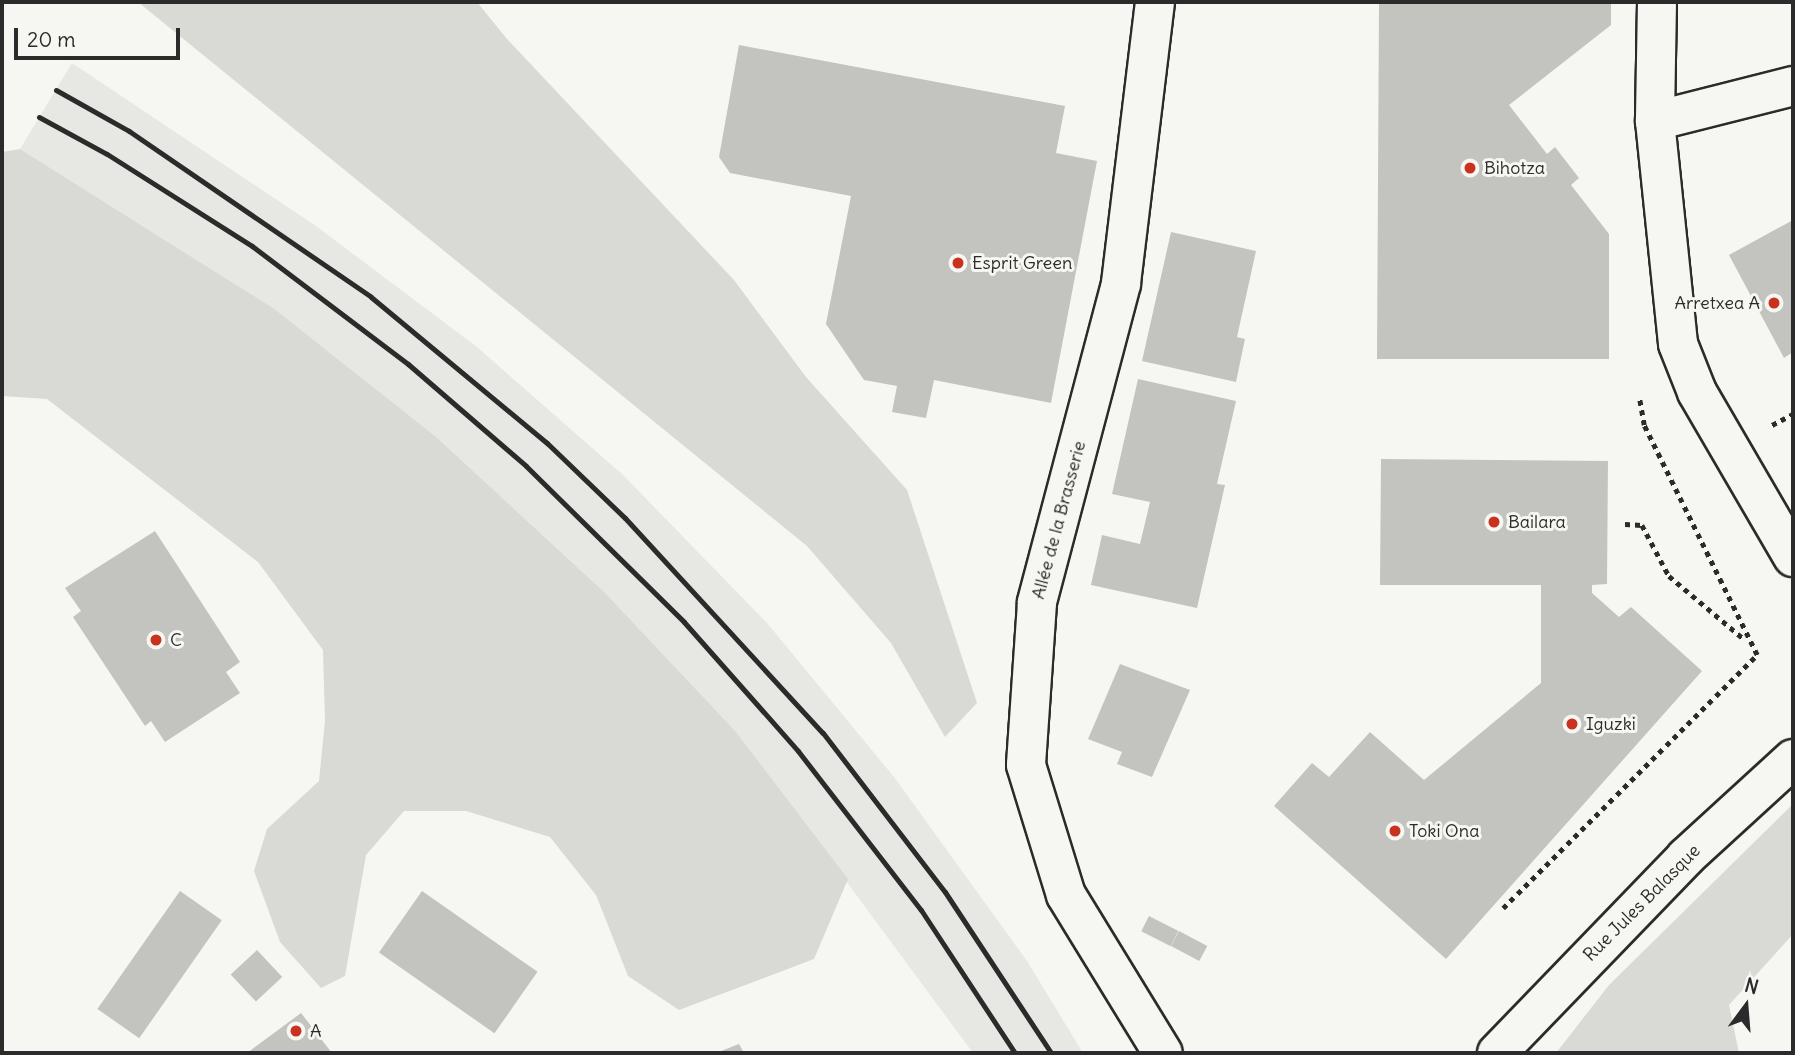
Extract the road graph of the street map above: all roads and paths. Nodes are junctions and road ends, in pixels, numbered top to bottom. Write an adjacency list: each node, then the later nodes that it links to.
1 (1155, 2): 11 (street, Allée de la Brasserie)
2 (1657, 2): 4 (street)
3 (1793, 86): 4 (street)
4 (1655, 121): 7 (street)
5 (1639, 396): 8 (path)
6 (1625, 524): 8 (path)
7 (1793, 557)
8 (1748, 642): 10 (path)
9 (1793, 759): 12 (street, Rue Jules Balasque)
10 (1503, 908)
11 (1163, 1053)
12 (1497, 1053)

